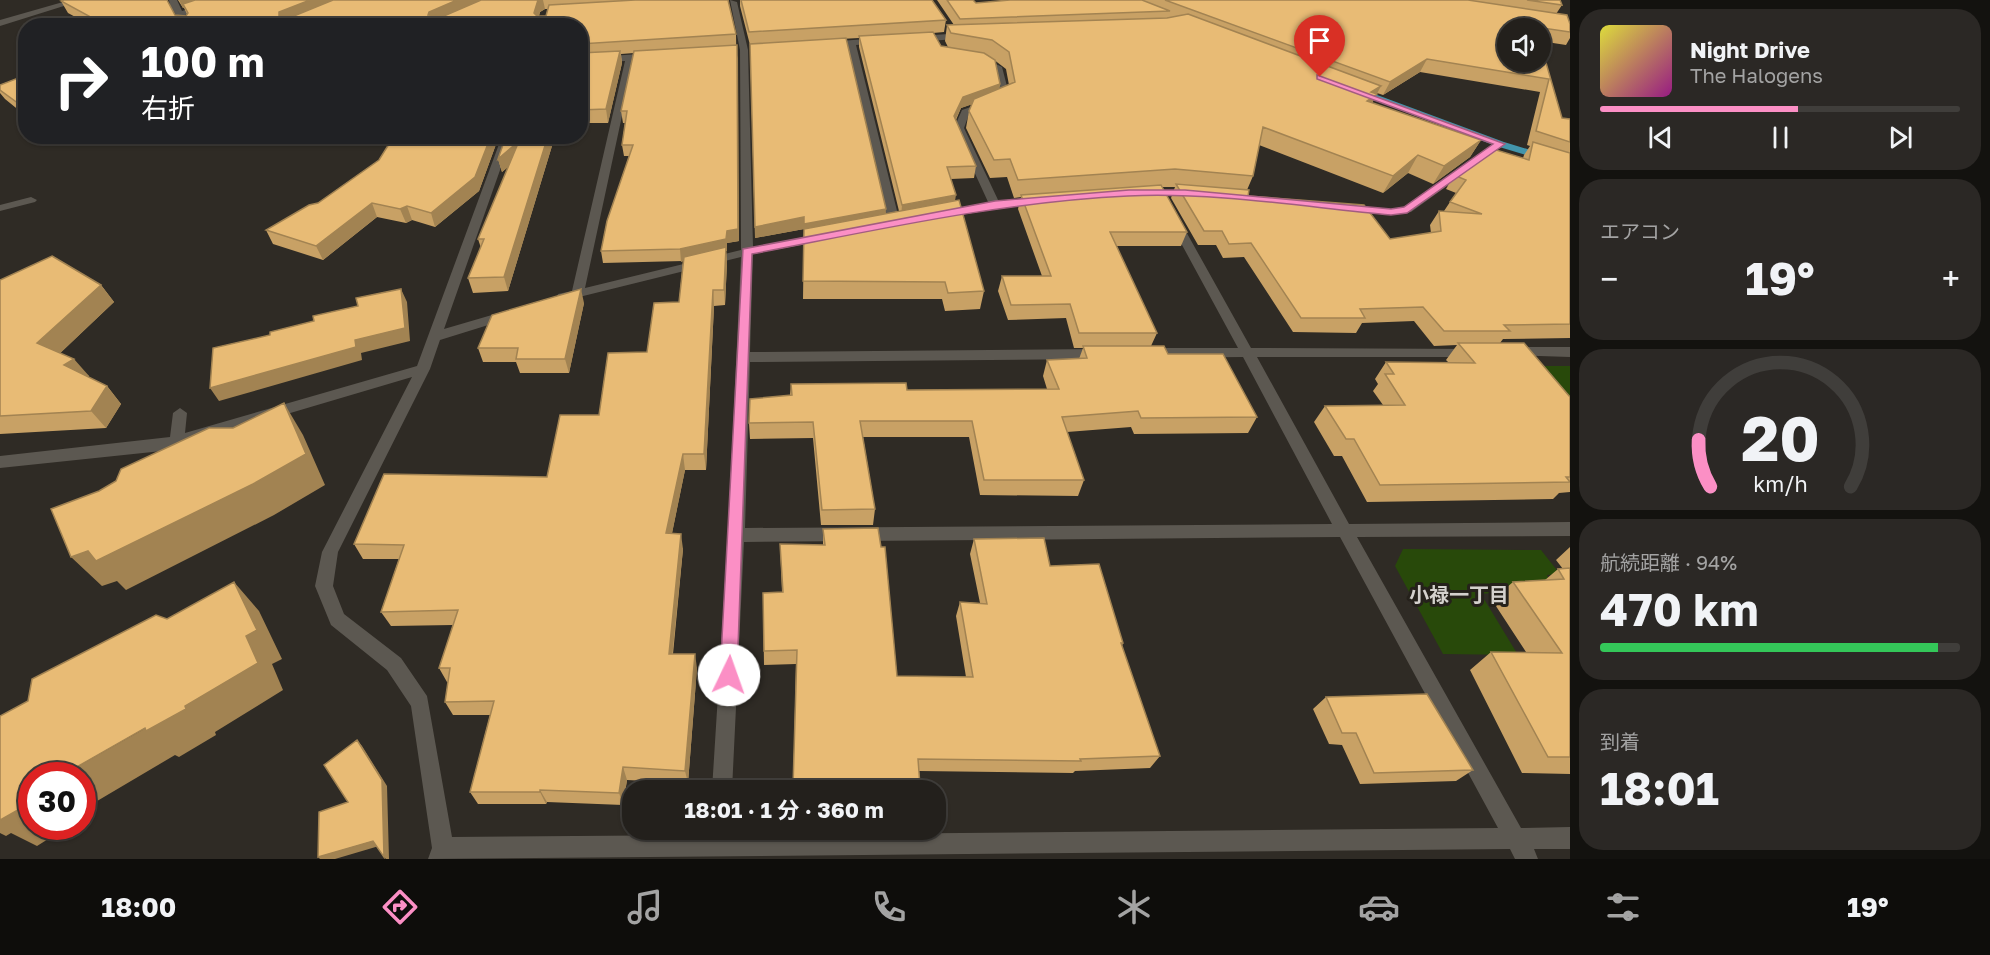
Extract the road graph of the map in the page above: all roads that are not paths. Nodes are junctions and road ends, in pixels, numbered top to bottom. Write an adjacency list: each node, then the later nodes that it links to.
1 (173, 0): 7 (street)
2 (224, 0): 7 (street)
3 (73, 1): 9 (street)
4 (745, 1): 6 (street)
5 (721, 2): 6 (street)
6 (733, 2): 38 (street)
7 (180, 14): 8 (street)
8 (183, 18)
9 (0, 23)
10 (948, 27): 12 (street)
11 (976, 35): 12 (street)
12 (954, 36): 13 (street)
13 (936, 37): 14 (street); 18 (street)
14 (904, 39)
15 (893, 40): 16 (street)
16 (851, 43): 17 (street); 36 (street)
17 (815, 45)
18 (943, 53)
19 (664, 55): 20 (street)
20 (630, 57): 22 (street); 39 (street)
21 (964, 57): 32 (street)
22 (588, 60)
23 (1343, 86): 25 (main road)
24 (504, 144): 42 (street)
25 (1500, 144): 26 (main road); 33 (street)
26 (1570, 165)
27 (1160, 192): 28 (street); 29 (street); 43 (street)
28 (1129, 193)
29 (1208, 195)
30 (1054, 198): 32 (street)
31 (31, 200): 34 (street)
32 (995, 205): 35 (street)
33 (1334, 207)
34 (0, 208)
35 (928, 217)
36 (894, 223)
37 (837, 234): 38 (street)
38 (747, 252): 39 (street); 47 (street)
39 (578, 292): 40 (street)
40 (556, 299)
41 (523, 309): 42 (street)
42 (434, 337): 48 (street)
43 (1248, 352): 44 (street); 46 (street); 53 (street)
44 (1570, 352)
45 (1108, 354): 47 (street)
46 (1132, 354)
47 (742, 357): 54 (street)
48 (423, 369): 50 (street); 60 (street)
49 (180, 413): 50 (street)
50 (177, 441): 51 (street)
51 (0, 462)
52 (1570, 529): 53 (street)
53 (1344, 530): 54 (street); 57 (street)
54 (736, 535): 55 (street)
55 (723, 780)
56 (946, 837): 57 (street)
57 (1516, 838): 58 (street); 61 (street)
58 (1570, 838)
59 (671, 840): 60 (street)
60 (441, 854)
61 (1527, 859)

